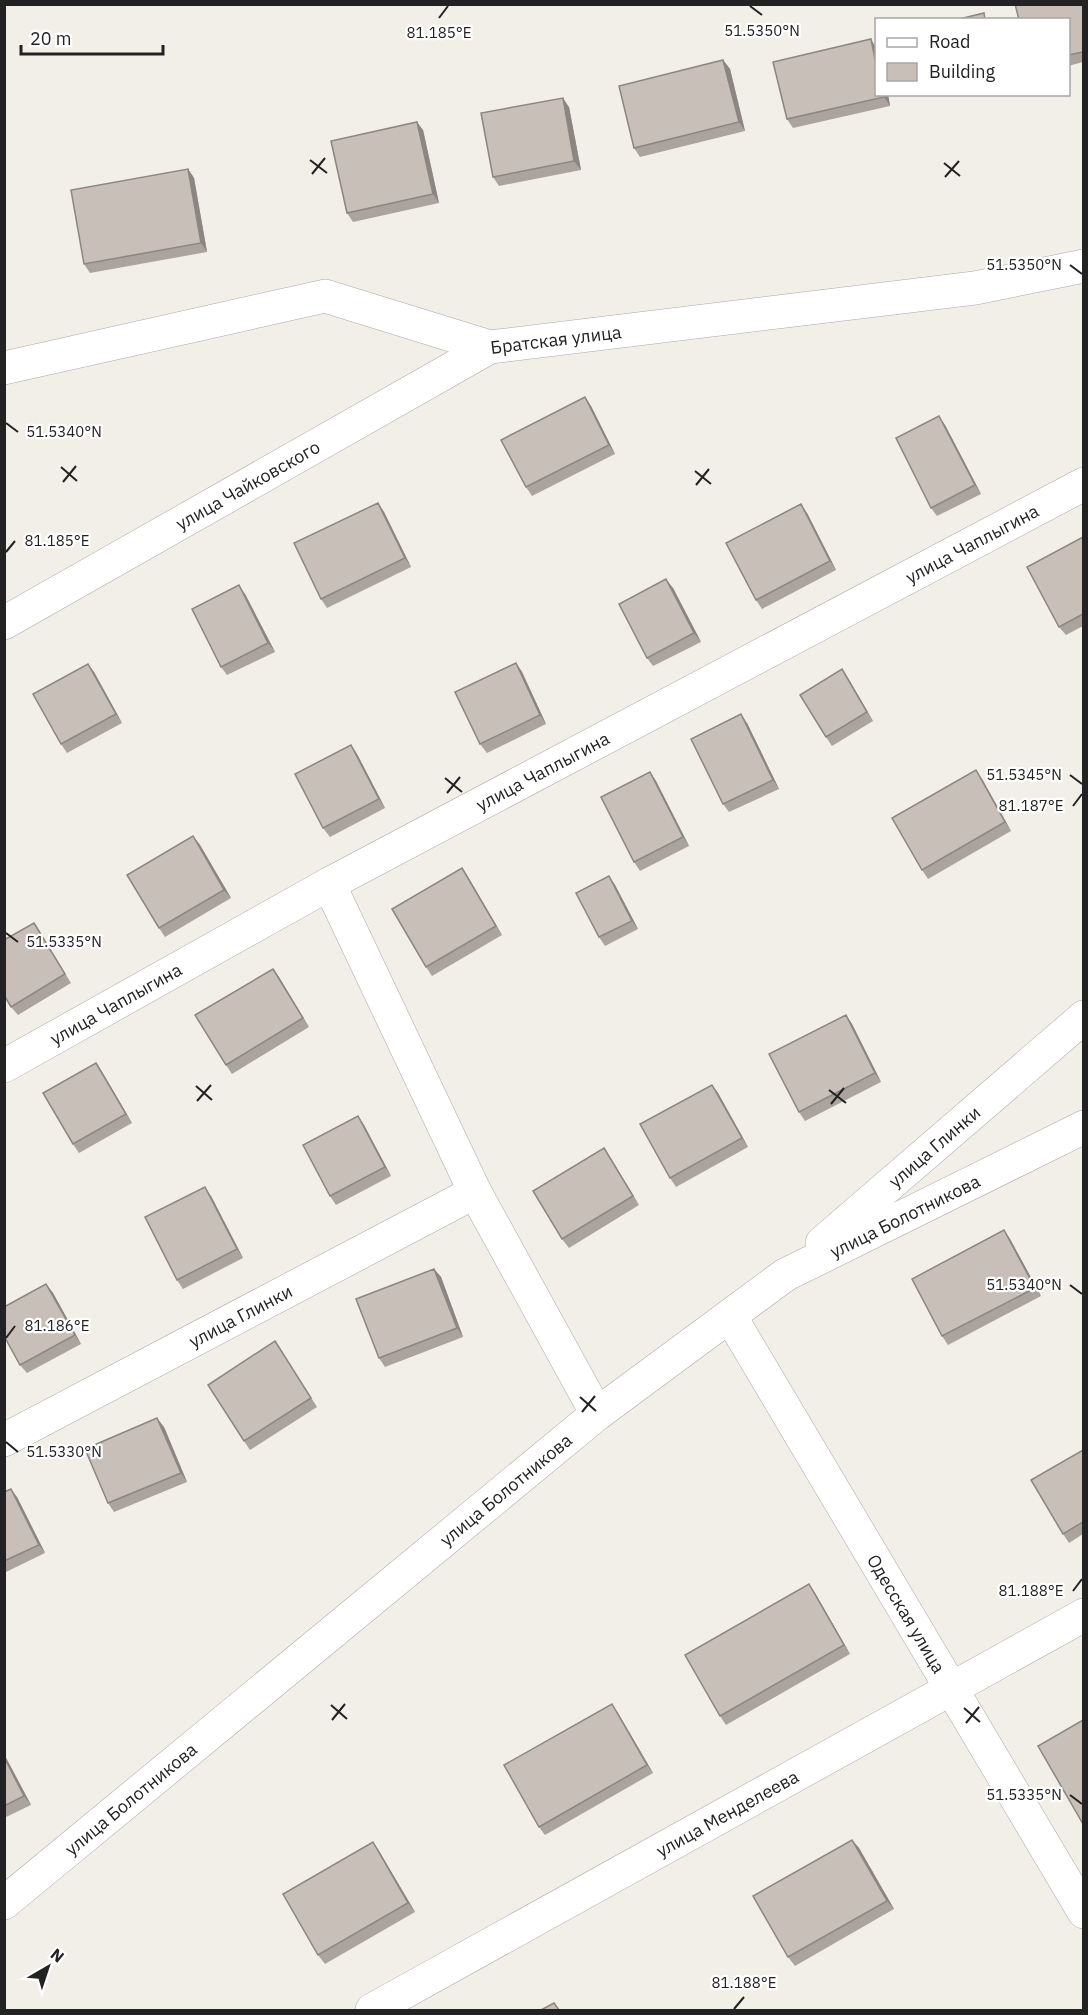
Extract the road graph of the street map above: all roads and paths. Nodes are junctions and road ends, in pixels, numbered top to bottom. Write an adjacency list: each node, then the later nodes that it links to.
1 (1083, 266): 2 (street, Братская улица)
2 (490, 347): 3 (street, Братская улица); 5 (street, улица Чайковского)
3 (4, 368)
4 (1083, 484): 6 (street, улица Чаплыгина)
5 (4, 623)
6 (329, 884): 8 (street, улица Чаплыгина); 10 (street)
7 (1083, 1017): 11 (street, улица Глинки)
8 (4, 1066)
9 (1083, 1127): 11 (street, улица Болотникова)
10 (475, 1192): 13 (street); 14 (street, улица Глинки)
11 (785, 1275): 12 (street, улица Болотникова)
12 (730, 1316): 13 (street, улица Болотникова); 16 (street, Одесская улица)
13 (597, 1414): 17 (street, улица Болотникова)
14 (4, 1440)
15 (1083, 1615): 16 (street, улица Менделеева)
16 (952, 1688): 18 (street, Одесская улица); 19 (street, улица Менделеева)
17 (4, 1903)
18 (1083, 1912)
19 (372, 2010)

